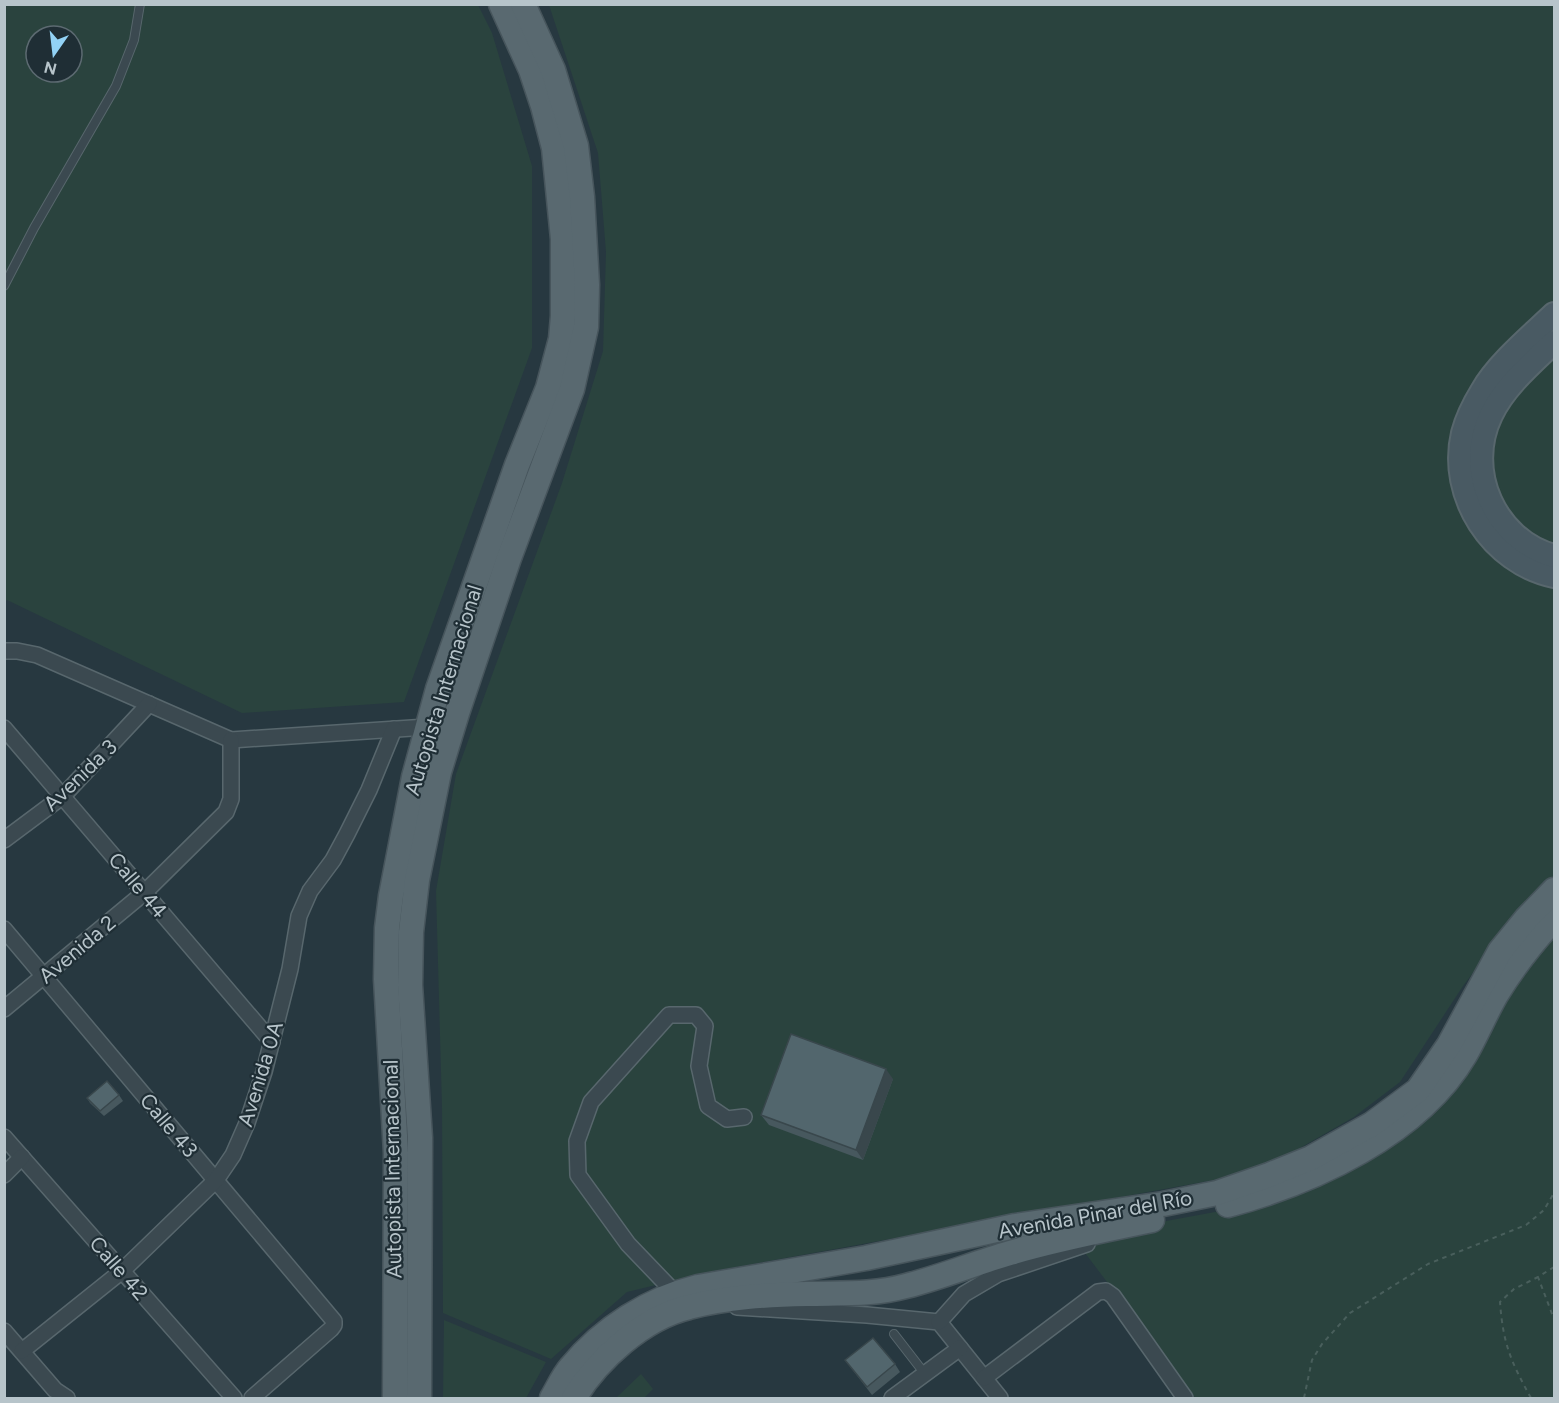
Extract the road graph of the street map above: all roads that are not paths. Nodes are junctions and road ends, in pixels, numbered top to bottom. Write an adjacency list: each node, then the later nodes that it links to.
1 (140, 4): 4 (lane)
2 (501, 4): 11 (main road, Autopista Internacional)
3 (523, 4): 47 (main road, Autopista Internacional)
4 (4, 286)
5 (1554, 314): 8 (main road)
6 (1554, 342): 7 (main road)
7 (1554, 556)
8 (1554, 576)
9 (4, 651): 10 (street)
10 (149, 704): 14 (street); 15 (street, Avenida 3)
11 (427, 727): 13 (street); 46 (main road, Autopista Internacional)
12 (4, 728): 15 (street, Calle 44)
13 (394, 729): 14 (street); 23 (street, Avenida 0A)
14 (231, 740): 18 (street, Avenida 2)
15 (63, 796): 16 (street, Avenida 3); 18 (street, Calle 44)
16 (4, 840)
17 (1554, 890): 30 (main road, Avenida Pinar del Río)
18 (145, 892): 21 (street, Avenida 2); 23 (street, Calle 44)
19 (1554, 919): 29 (main road, Avenida Pinar del Río)
20 (4, 929): 21 (street, Calle 43)
21 (44, 977): 22 (street, Avenida 2); 28 (street, Calle 43)
22 (4, 1009)
23 (272, 1042): 28 (street, Avenida 0A)
24 (744, 1117): 35 (street)
25 (4, 1137): 26 (street, Calle 42)
26 (22, 1157): 27 (street); 32 (street, Calle 42)
27 (4, 1174)
28 (216, 1180): 32 (street, Avenida 0A); 45 (street, Calle 43)
29 (1118, 1227): 33 (main road, Avenida Pinar del Río); 36 (street)
30 (928, 1245): 31 (main road, Avenida Pinar del Río); 33 (main road)
31 (866, 1258): 34 (main road); 35 (main road, Avenida Pinar del Río)
32 (122, 1271): 40 (street, Avenida 0A); 44 (street, Calle 42)
33 (935, 1278): 34 (main road, Avenida Pinar del Río)
34 (871, 1293): 35 (main road, Avenida Pinar del Río)
35 (681, 1300): 36 (street); 48 (main road, Avenida Pinar del Río); 49 (main road, Avenida Pinar del Río)
36 (939, 1322): 39 (street)
37 (4, 1331): 40 (street)
38 (894, 1334): 41 (lane)
39 (960, 1348): 41 (street); 42 (street)
40 (22, 1351): 43 (street)
41 (925, 1374): 50 (street)
42 (984, 1378): 51 (street); 52 (street)
43 (67, 1398)
44 (234, 1398)
45 (252, 1398)
46 (395, 1398)
47 (419, 1398)
48 (552, 1398)
49 (574, 1398)
50 (892, 1398)
51 (1000, 1398)
52 (1185, 1398)

